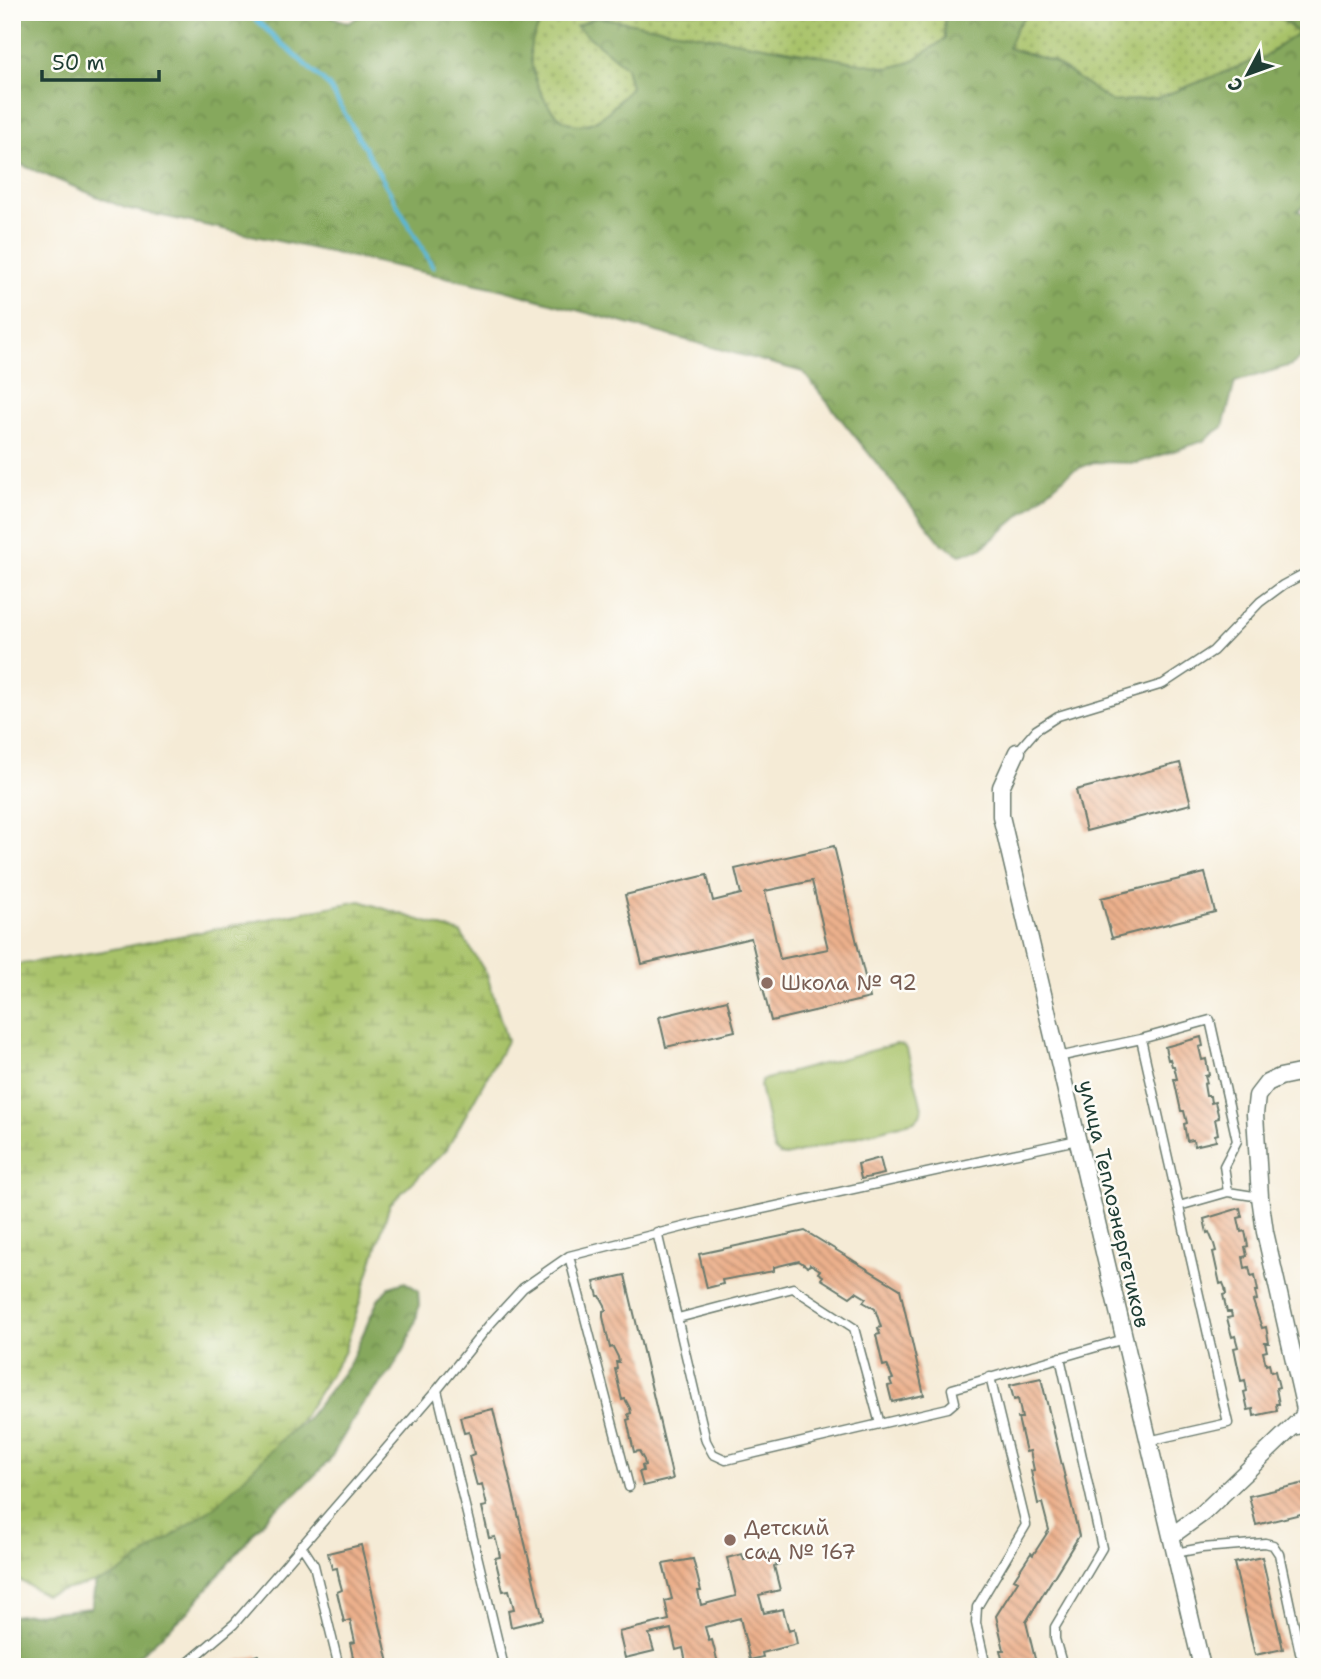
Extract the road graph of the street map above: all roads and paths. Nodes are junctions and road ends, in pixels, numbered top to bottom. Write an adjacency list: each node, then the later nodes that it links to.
1 (1309, 571): 2 (lane)
2 (1017, 752): 4 (street, улица Теплоэнергетиков)
3 (1141, 1039): 4 (lane); 7 (lane); 9 (lane)
4 (1058, 1057): 6 (street, улица Теплоэнергетиков)
5 (1309, 1071): 8 (street)
6 (1077, 1140): 10 (lane); 13 (street, улица Теплоэнергетиков)
7 (1228, 1192): 8 (lane); 9 (lane)
8 (1260, 1198): 19 (street)
9 (1179, 1206): 20 (lane)
10 (657, 1233): 11 (lane); 12 (lane)
11 (569, 1255): 16 (lane); 21 (lane)
12 (678, 1318): 17 (lane); 17 (lane)
13 (1124, 1339): 14 (lane); 20 (street, улица Теплоэнергетиков)
14 (1060, 1357): 15 (lane); 30 (lane)
15 (990, 1377): 17 (lane); 29 (lane)
16 (436, 1390): 23 (lane); 28 (lane)
17 (880, 1424)
18 (1309, 1428): 19 (lane)
19 (1286, 1432): 22 (street)
20 (1148, 1441): 22 (street, улица Теплоэнергетиков)
21 (629, 1487)
22 (1171, 1536): 24 (street, улица Теплоэнергетиков)
23 (301, 1545): 26 (lane); 27 (lane)
24 (1175, 1553): 25 (lane); 31 (street, улица Теплоэнергетиков)
25 (1300, 1653)
26 (183, 1667)
27 (339, 1667)
28 (504, 1667)
29 (986, 1667)
30 (1063, 1667)
31 (1202, 1667)

